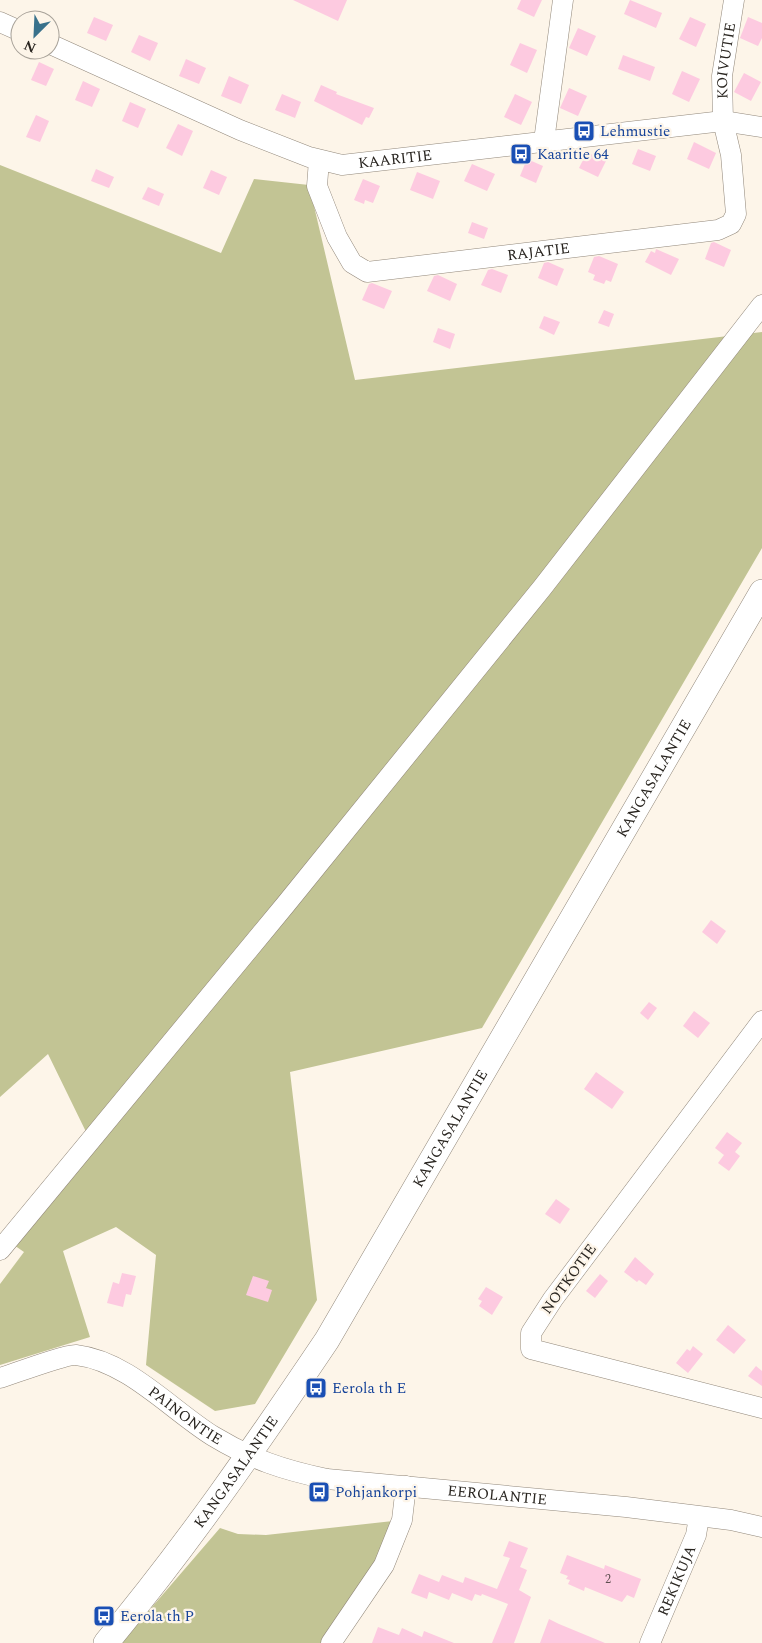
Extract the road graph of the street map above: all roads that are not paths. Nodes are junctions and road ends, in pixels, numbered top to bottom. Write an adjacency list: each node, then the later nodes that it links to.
1 (563, 0): 6 (street)
2 (734, 0): 4 (street, KOIVUTIE)
3 (60, 49): 7 (street, KAARITIE)
4 (723, 121): 5 (street, KAARITIE); 6 (street, KAARITIE); 7 (street, RAJATIE)
5 (762, 126)
6 (544, 141): 7 (street, KAARITIE)
7 (319, 160)
8 (762, 305): 11 (street)
9 (762, 592): 14 (main road, KANGASALANTIE)
10 (762, 1021): 13 (street, NOTKOTIE)
11 (0, 1250)
12 (0, 1378): 14 (street, PAINONTIE)
13 (762, 1408)
14 (249, 1456): 15 (street, PAINONTIE); 18 (main road, KANGASALANTIE)
15 (406, 1486): 16 (street, EEROLANTIE); 19 (street)
16 (699, 1516): 17 (street, EEROLANTIE); 20 (street, REKIKUJA)
17 (762, 1526)
18 (106, 1643)
19 (331, 1643)
20 (650, 1643)

